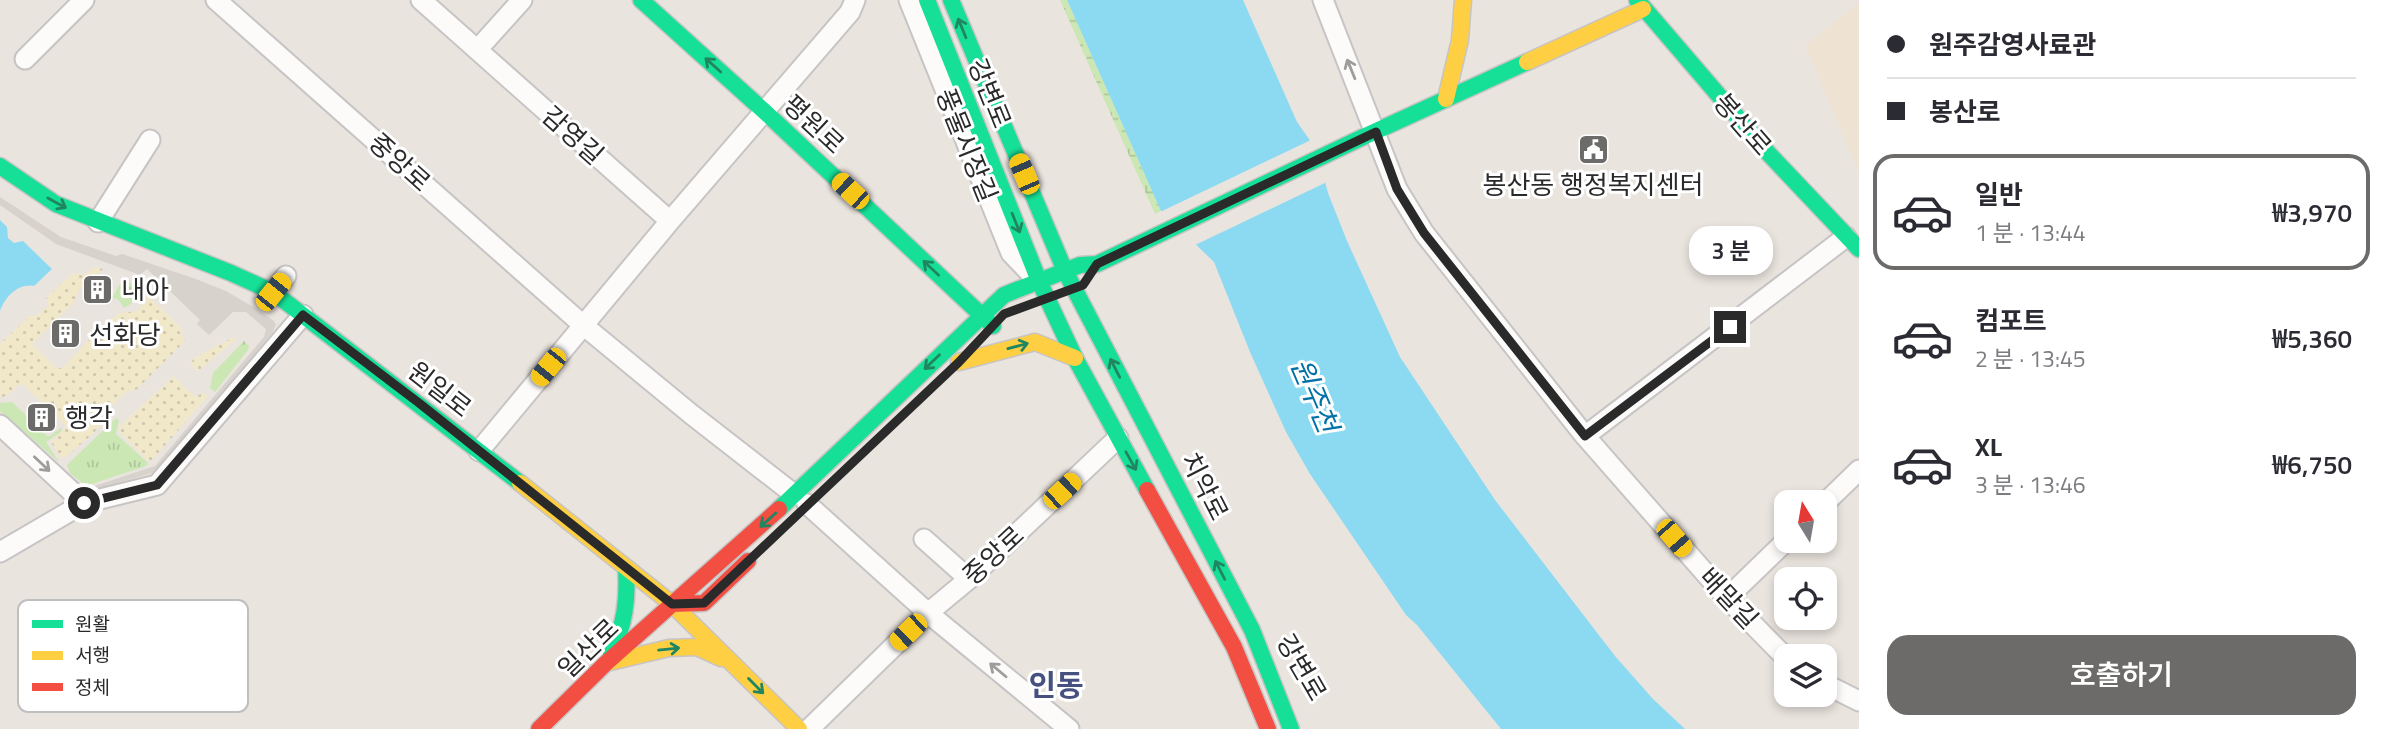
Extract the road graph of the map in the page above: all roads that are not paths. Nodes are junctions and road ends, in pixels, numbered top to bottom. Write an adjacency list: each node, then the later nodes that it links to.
1 (84, 0): 14 (street)
2 (216, 0): 31 (street, 중앙로)
3 (421, 0): 13 (street, 감영길)
4 (522, 0): 13 (street)
5 (641, 0): 16 (street, 평원로, one-way to 5)
6 (855, 0): 16 (street)
7 (908, 0): 28 (street, 풍물시장길)
8 (927, 0): 28 (street, 강변로, one-way to 28)
9 (951, 0): 24 (street, 강변로, one-way to 9)
10 (1323, 0): 17 (street, 배말길, one-way to 10)
11 (1463, 0): 15 (street)
12 (1640, 4): 15 (street); 22 (street, 봉산로)
13 (477, 50): 20 (street, 감영길)
14 (25, 59)
15 (1446, 99): 17 (street)
16 (764, 111): 20 (street); 30 (street, 평원로, one-way to 16)
17 (1369, 135): 23 (street); 34 (street, 배말길)
18 (150, 140): 21 (street)
19 (0, 166): 21 (street, 원일로, one-way to 21)
20 (670, 221): 31 (street)
21 (98, 222): 27 (street, 원일로)
22 (1853, 243): 34 (street, 봉산로)
23 (1097, 264): 24 (street); 26 (street)
24 (1065, 271): 26 (street, 치악로); 28 (street)
25 (286, 276): 27 (street)
26 (1074, 288): 28 (street); 52 (street, 치악로, one-way to 26)
27 (273, 292): 29 (street, 원일로)
28 (1041, 294): 30 (street); 32 (street, 치악로)
29 (303, 315): 36 (street, 원일로); 41 (street)
30 (993, 318): 32 (street, one-way to 32); 40 (street, one-way to 40)
31 (583, 325): 36 (street); 40 (street, 중앙로)
32 (1075, 358): 35 (street, 치악로)
33 (0, 425): 41 (street, one-way to 41)
34 (1585, 436): 49 (street, 배말길)
35 (1118, 438): 48 (street, 중앙로); 54 (street, 치악로, one-way to 54)
36 (479, 451): 47 (street, 원일로)
37 (1859, 470): 39 (street)
38 (827, 485): 40 (street)
39 (1838, 490)
40 (801, 500): 42 (street); 50 (street, 일산로, one-way to 50); 51 (street, 중앙로)
41 (84, 503): 45 (street)
42 (788, 522)
43 (924, 539): 48 (street)
44 (760, 549): 50 (street)
45 (0, 552)
46 (1774, 553): 49 (street)
47 (626, 568): 50 (street, 원일로); 56 (street)
48 (969, 579): 51 (street, 중앙로)
49 (1727, 598): 53 (street, 배말길)
50 (672, 604): 55 (street, 원일로); 56 (street, 일산로)
51 (928, 612): 62 (street); 63 (street, 중앙로, one-way to 51)
52 (1252, 630): 59 (street, 강변로)
53 (1774, 646)
54 (1234, 647): 64 (street, 치악로); 65 (street, 강변로)
55 (732, 662): 56 (street, one-way to 55); 61 (street, 원일로, one-way to 61)
56 (605, 664): 60 (street, 일산로)
57 (1837, 690): 58 (street)
58 (1859, 701)
59 (1298, 724)
60 (539, 729)
61 (799, 729)
62 (809, 729)
63 (1069, 729)
64 (1268, 729)
65 (1285, 729)

